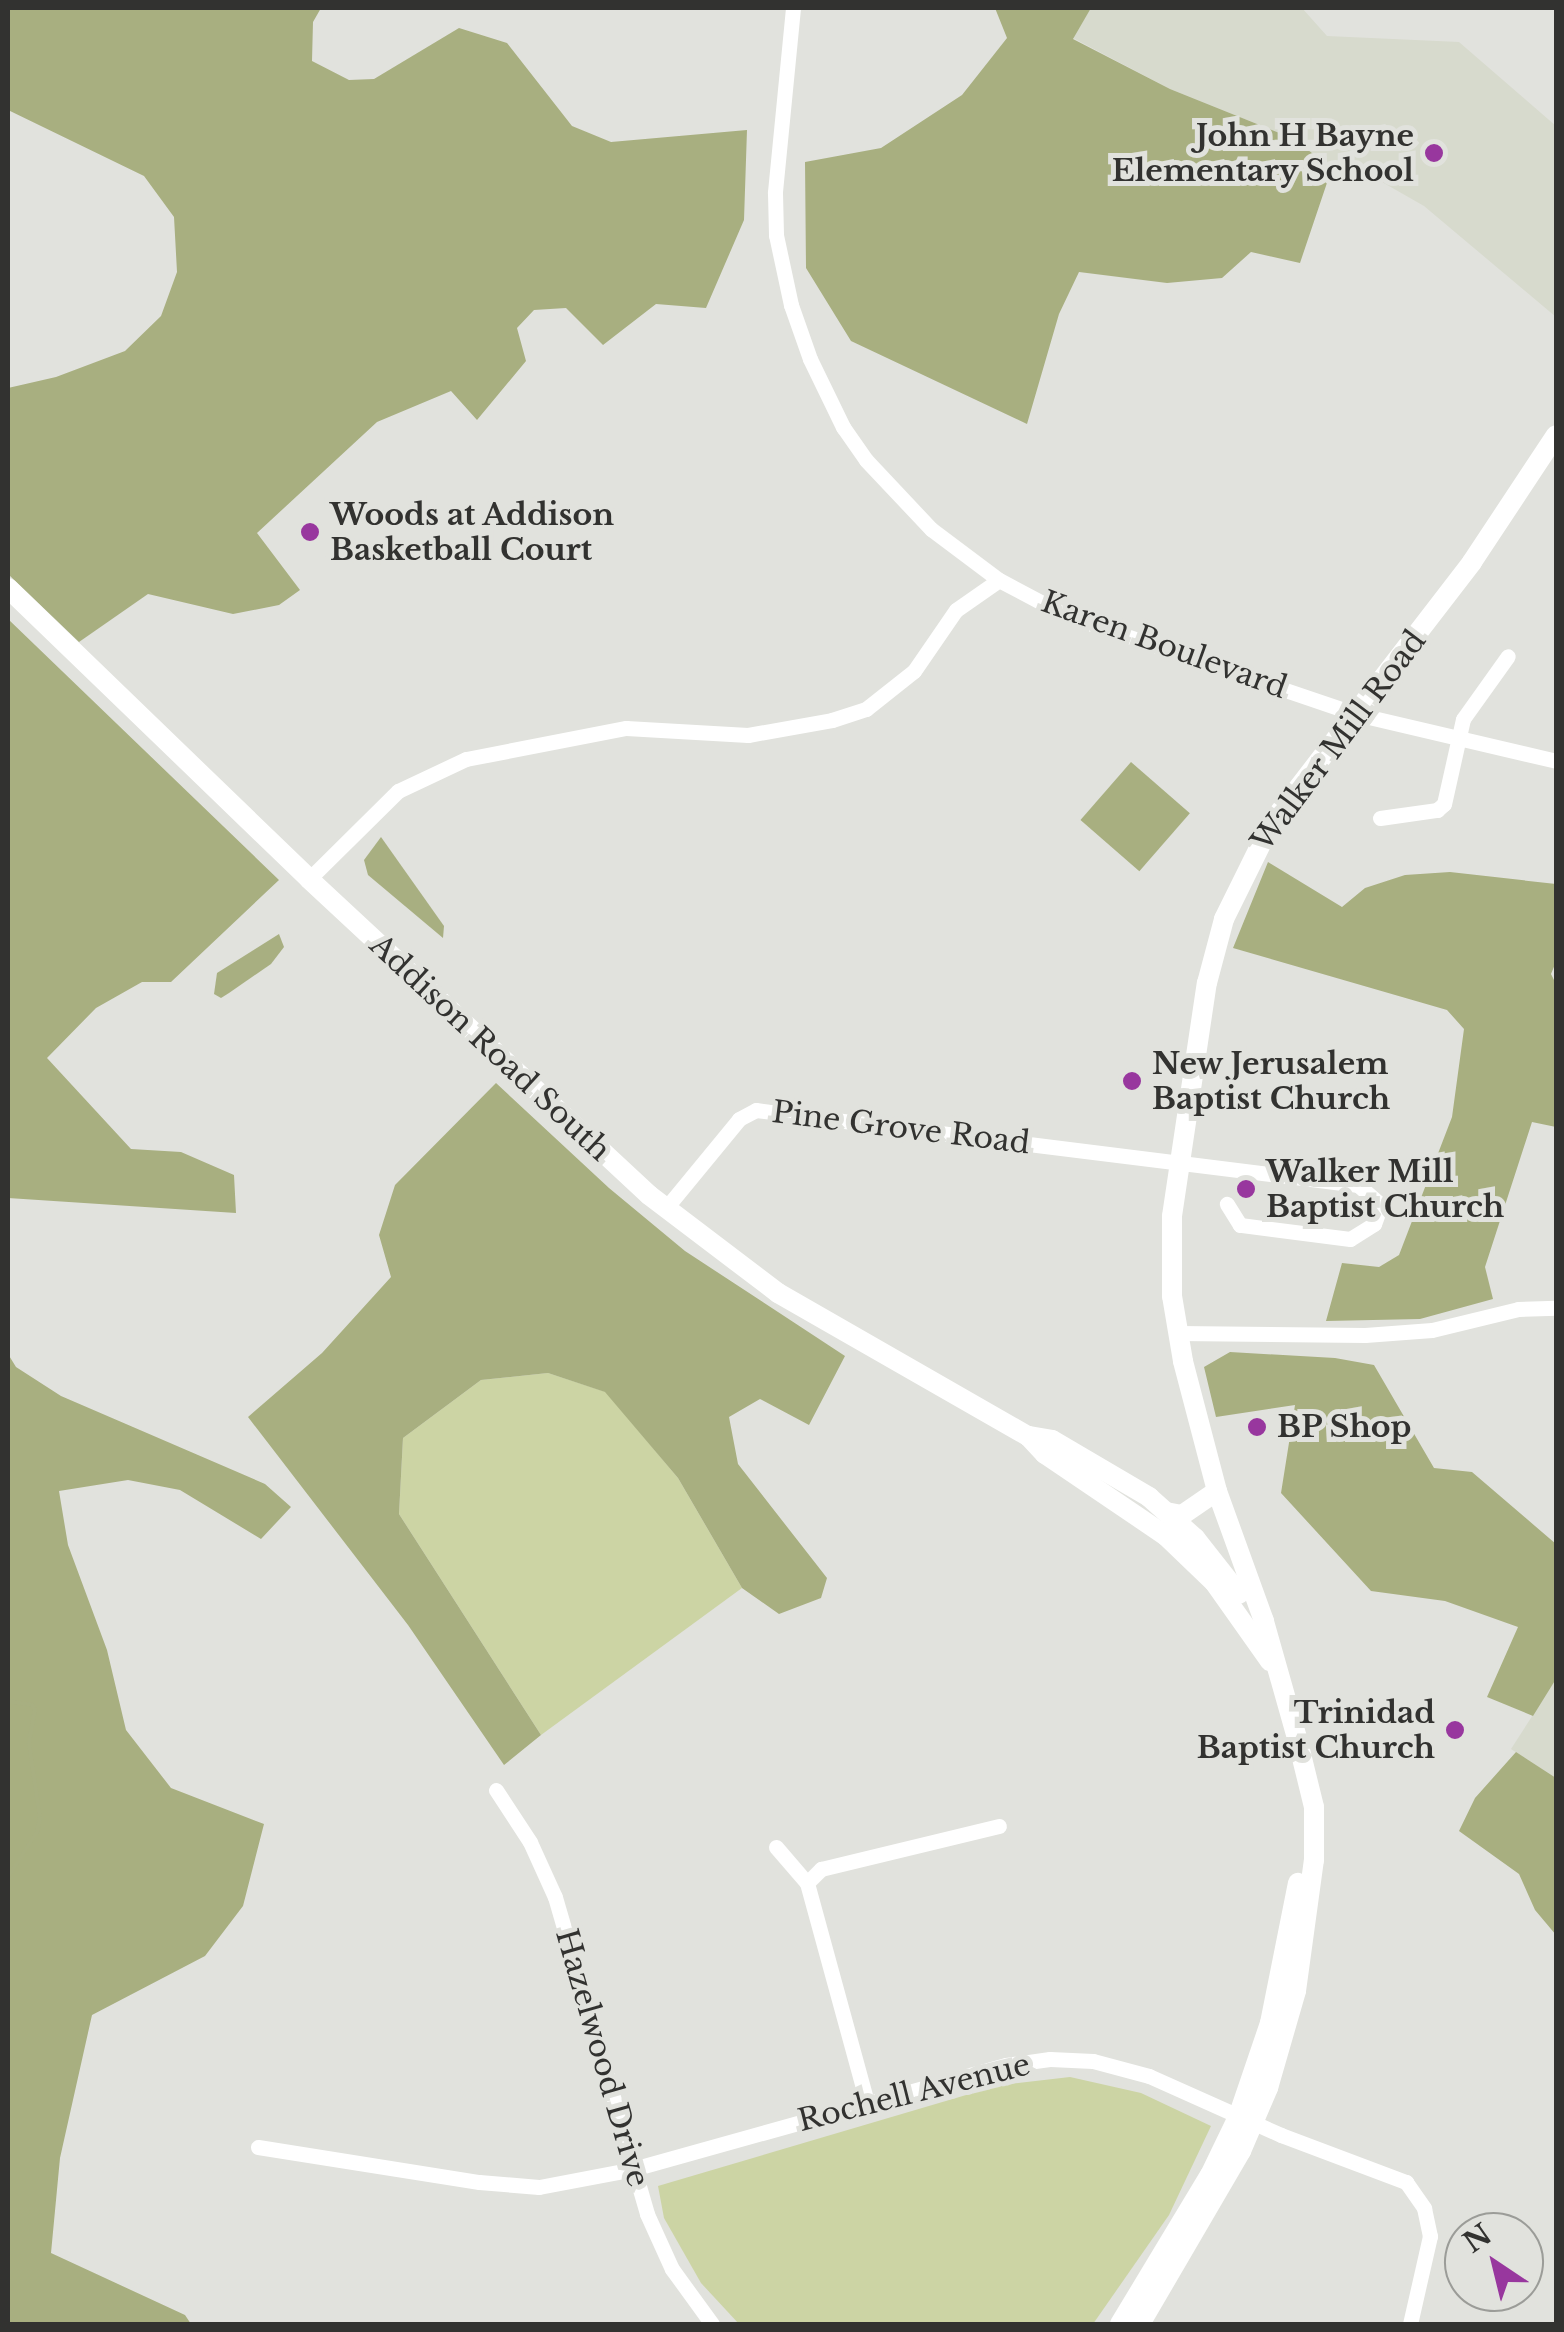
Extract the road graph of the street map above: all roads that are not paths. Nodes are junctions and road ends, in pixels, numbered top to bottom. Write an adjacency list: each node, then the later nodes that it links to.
1 (794, 8): 3 (street, Karen Boulevard)
2 (1556, 435): 6 (main road, Walker Mill Road)
3 (999, 580): 6 (street, Karen Boulevard); 10 (street)
4 (8, 588): 10 (main road, Addison Road South)
5 (1508, 656): 7 (street)
6 (1356, 714): 7 (street, Karen Boulevard); 11 (main road, Walker Mill Road)
7 (1458, 739): 8 (street, Karen Boulevard); 9 (street)
8 (1556, 761)
9 (1380, 818)
10 (309, 879): 13 (main road, Addison Road South)
11 (1180, 1160): 12 (street); 13 (street, Pine Grove Road); 15 (main road, Walker Mill Road)
12 (1227, 1204)
13 (666, 1208): 16 (main road, Addison Road South)
14 (1556, 1308): 15 (street)
15 (1178, 1333): 17 (main road, Walker Mill Road)
16 (1028, 1436): 18 (main road, Addison Road South); 19 (main road, Addison Road South)
17 (1217, 1490): 18 (main road); 19 (main road); 20 (main road, Walker Mill Road)
18 (1166, 1512): 19 (main road, Addison Road South)
19 (1189, 1544): 20 (main road, Addison Road South)
20 (1276, 1663): 26 (main road, Walker Mill Road)
21 (496, 1790): 28 (street, Hazelwood Drive)
22 (999, 1826): 24 (street)
23 (776, 1847): 24 (street)
24 (806, 1884): 25 (street)
25 (866, 2102): 26 (street, Rochell Avenue); 28 (street, Rochell Avenue)
26 (1246, 2120): 30 (main road, Walker Mill Road); 31 (main road, Walker Mill Road); 32 (street, Rochell Avenue)
27 (258, 2147): 28 (street, Rochell Avenue)
28 (633, 2169): 29 (street, Hazelwood Drive)
29 (712, 2324)
30 (1120, 2324)
31 (1140, 2324)
32 (1410, 2324)

